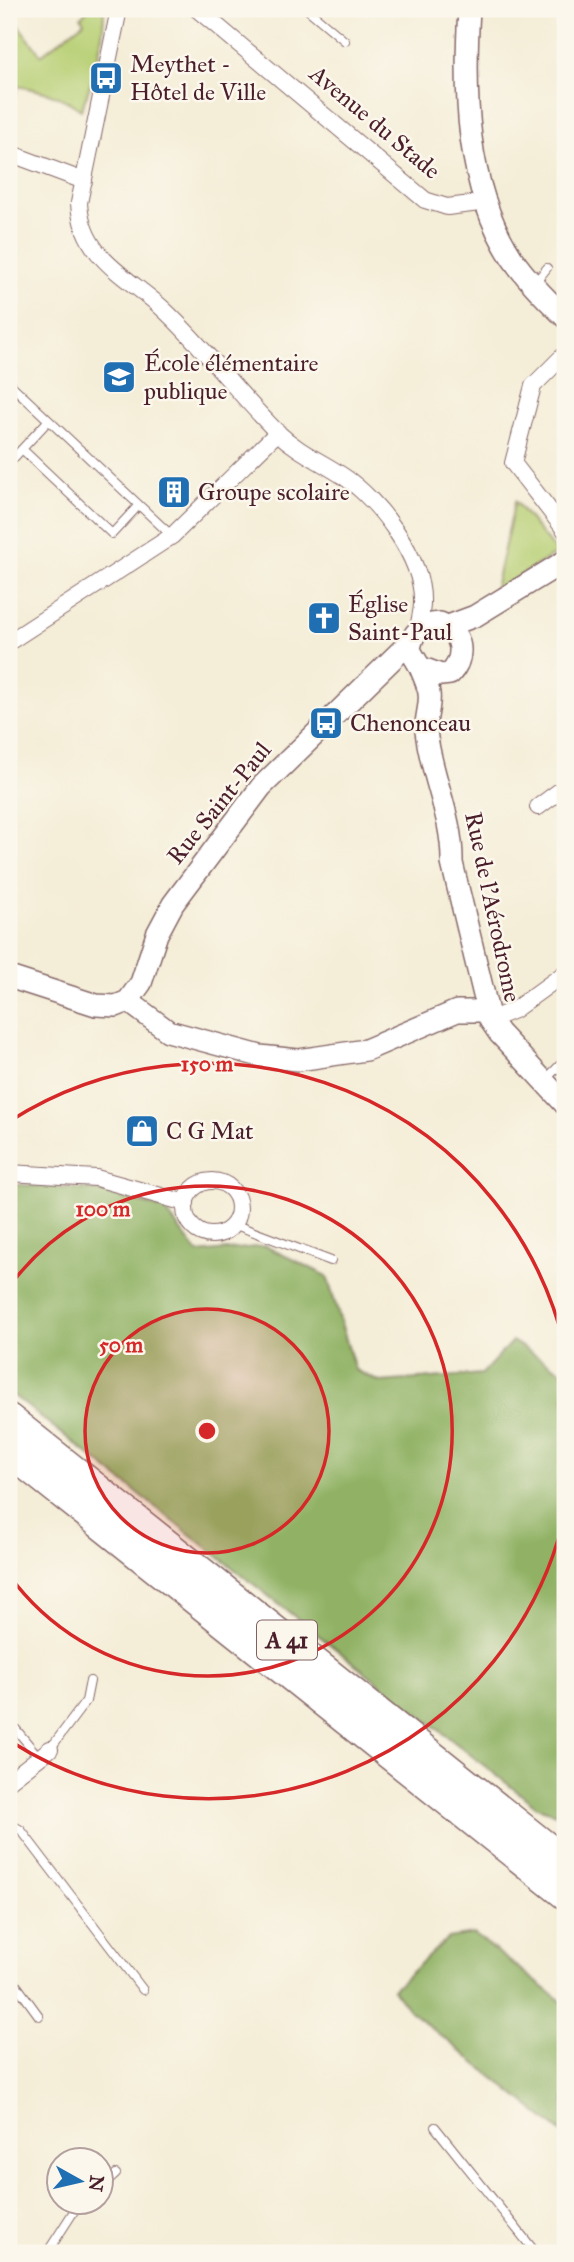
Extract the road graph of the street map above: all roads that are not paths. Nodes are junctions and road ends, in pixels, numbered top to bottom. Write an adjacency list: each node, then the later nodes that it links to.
1 (119, 9): 7 (street, Rue de l'Aérodrome)
2 (197, 9): 8 (street, Avenue du Stade)
3 (307, 9): 5 (lane)
4 (469, 9): 8 (street)
5 (345, 41)
6 (9, 153): 7 (street)
7 (84, 181): 15 (street, Rue de l'Aérodrome)
8 (488, 202): 10 (street)
9 (547, 268): 10 (lane)
10 (533, 285): 11 (street)
11 (565, 317)
12 (565, 354): 19 (street)
13 (9, 383): 14 (lane)
14 (48, 421): 16 (lane); 18 (lane)
15 (278, 432): 20 (street); 22 (street, Rue de l'Aérodrome)
16 (22, 449): 17 (lane); 18 (lane)
17 (9, 463)
18 (138, 506): 20 (lane)
19 (565, 530)
20 (172, 536): 26 (street)
21 (565, 561): 23 (street)
22 (422, 601): 24 (street, Rue de l'Aérodrome); 25 (street, Rue de l'Aérodrome)
23 (475, 617): 24 (street); 27 (street)
24 (444, 625): 25 (street); 27 (street, Rue de l'Aérodrome)
25 (415, 635): 28 (street, Rue Saint-Paul); 29 (street, Rue de l'Aérodrome)
26 (9, 642)
27 (462, 652): 30 (street)
28 (387, 665): 29 (street); 36 (street, Rue Saint-Paul)
29 (419, 666): 30 (street); 31 (street, Rue de l'Aérodrome)
30 (450, 674): 31 (street)
31 (429, 694): 37 (street, Rue de l'Aérodrome)
32 (565, 787): 33 (street)
33 (538, 807)
34 (565, 973): 37 (street)
35 (9, 977): 36 (street)
36 (128, 1001): 37 (street)
37 (488, 1015): 39 (street, Rue de l'Aérodrome)
38 (565, 1060): 39 (lane)
39 (544, 1082): 40 (street, Rue de l'Aérodrome)
40 (565, 1104)
41 (9, 1173): 42 (street)
42 (186, 1203): 43 (street); 43 (street)
43 (233, 1224): 44 (lane)
44 (331, 1261)
45 (9, 1418): 52 (highway, A 41)
46 (9, 1452): 53 (highway, A 41)
47 (90, 1681): 49 (lane)
48 (9, 1721): 49 (lane)
49 (44, 1753): 50 (street)
50 (9, 1781)
51 (9, 1823): 55 (lane)
52 (565, 1861)
53 (565, 1895)
54 (9, 1976): 56 (lane)
55 (143, 1990)
56 (39, 2016)
57 (435, 2127): 60 (lane)
58 (71, 2216): 59 (lane)
59 (47, 2253)
60 (536, 2253)

